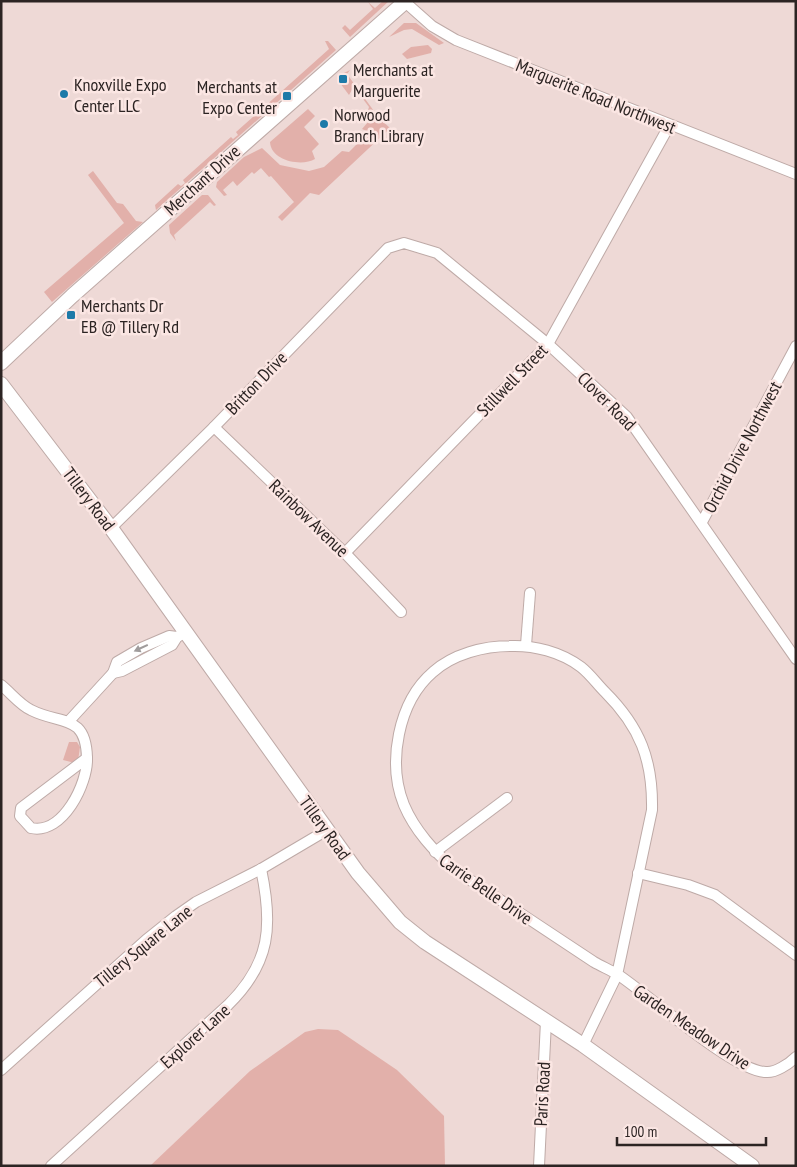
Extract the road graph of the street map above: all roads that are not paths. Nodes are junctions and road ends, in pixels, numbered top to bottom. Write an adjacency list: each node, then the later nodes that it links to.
1 (406, 2): 2 (street, Marguerite Road Northwest); 7 (street, Merchant Drive)
2 (669, 126): 3 (street, Marguerite Road Northwest); 5 (street, Stillwell Street)
3 (796, 174)
4 (404, 243): 5 (street, Clover Road); 9 (street, Britton Drive)
5 (548, 344): 10 (street, Clover Road); 12 (street, Stillwell Street)
6 (796, 346): 10 (street, Orchid Drive Northwest)
7 (1, 363)
8 (1, 384): 11 (street, Tillery Road)
9 (214, 426): 11 (street, Britton Drive); 12 (street, Rainbow Avenue)
10 (702, 522): 17 (street, Clover Road)
11 (111, 528): 15 (street, Tillery Road)
12 (345, 553): 14 (street, Rainbow Avenue)
13 (530, 593): 16 (street)
14 (401, 612)
15 (181, 635): 19 (street); 22 (street, Tillery Road)
16 (526, 645): 23 (street, Carrie Belle Drive); 25 (street, Carrie Belle Drive)
17 (796, 658)
18 (1, 685): 19 (street)
19 (69, 720): 20 (street)
20 (87, 758): 20 (street)
21 (507, 798): 23 (street)
22 (327, 830): 24 (street, Tillery Square Lane); 28 (street, Tillery Road)
23 (434, 852): 27 (street, Carrie Belle Drive)
24 (261, 870): 31 (street, Tillery Square Lane); 32 (street, Explorer Lane)
25 (638, 873): 26 (street); 27 (street, Carrie Belle Drive)
26 (796, 955)
27 (617, 975): 29 (street, Carrie Belle Drive); 30 (street, Garden Meadow Drive)
28 (546, 1021): 29 (street, Tillery Road); 33 (street, Paris Road)
29 (583, 1044): 34 (street, Tillery Road)
30 (796, 1057)
31 (1, 1070)
32 (52, 1166)
33 (538, 1166)
34 (752, 1166)

